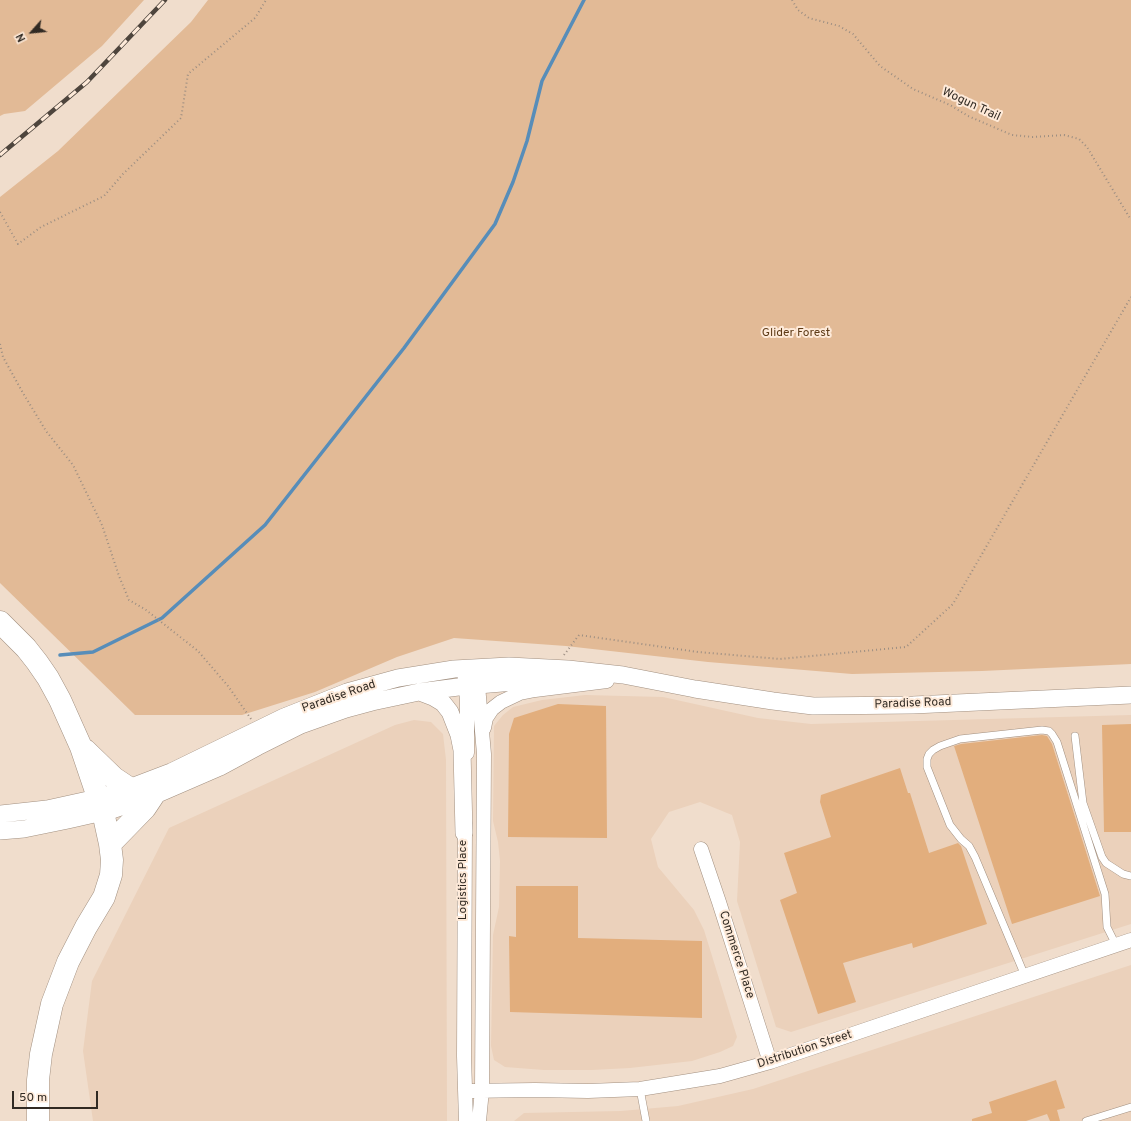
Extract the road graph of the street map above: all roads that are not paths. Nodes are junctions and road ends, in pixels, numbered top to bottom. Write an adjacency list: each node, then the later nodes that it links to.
1 (0, 622): 10 (highway)
2 (470, 668): 4 (street, Logistics Place); 5 (street, Paradise Road); 12 (street, Paradise Road)
3 (607, 681): 4 (street, Paradise Road); 5 (street, Paradise Road); 8 (street)
4 (472, 685): 6 (street, Paradise Road); 8 (street, Logistics Place); 17 (street, Logistics Place)
5 (695, 689): 7 (street, Paradise Road)
6 (419, 692): 13 (street, Paradise Road); 17 (street)
7 (1131, 695)
8 (483, 734): 11 (street, Logistics Place)
9 (1075, 736): 20 (lane)
10 (81, 747): 12 (highway); 14 (highway)
11 (484, 777): 26 (street, Logistics Place); 27 (lane, Logistics Place)
12 (129, 788): 14 (street, Paradise Road)
13 (153, 796): 14 (street, Paradise Road); 18 (highway)
14 (100, 805): 15 (street, Paradise Road); 16 (street, Paradise Road); 18 (highway)
15 (0, 814)
16 (0, 831)
17 (464, 832): 27 (street, Logistics Place)
18 (110, 844): 29 (highway)
19 (701, 849): 24 (street, Commerce Place)
20 (1131, 876)
21 (1131, 940): 22 (street, Distribution Street)
22 (1116, 946): 23 (street, Distribution Street); 23 (lane)
23 (1025, 976): 24 (street, Distribution Street)
24 (770, 1062): 25 (street, Distribution Street)
25 (640, 1089): 26 (street, Distribution Street); 32 (lane)
26 (482, 1090): 27 (street, Distribution Street); 31 (street, Logistics Place)
27 (465, 1091): 30 (street, Logistics Place)
28 (1131, 1107): 33 (lane)
29 (38, 1121)
30 (466, 1121)
31 (479, 1121)
32 (646, 1121)
33 (1086, 1121)

